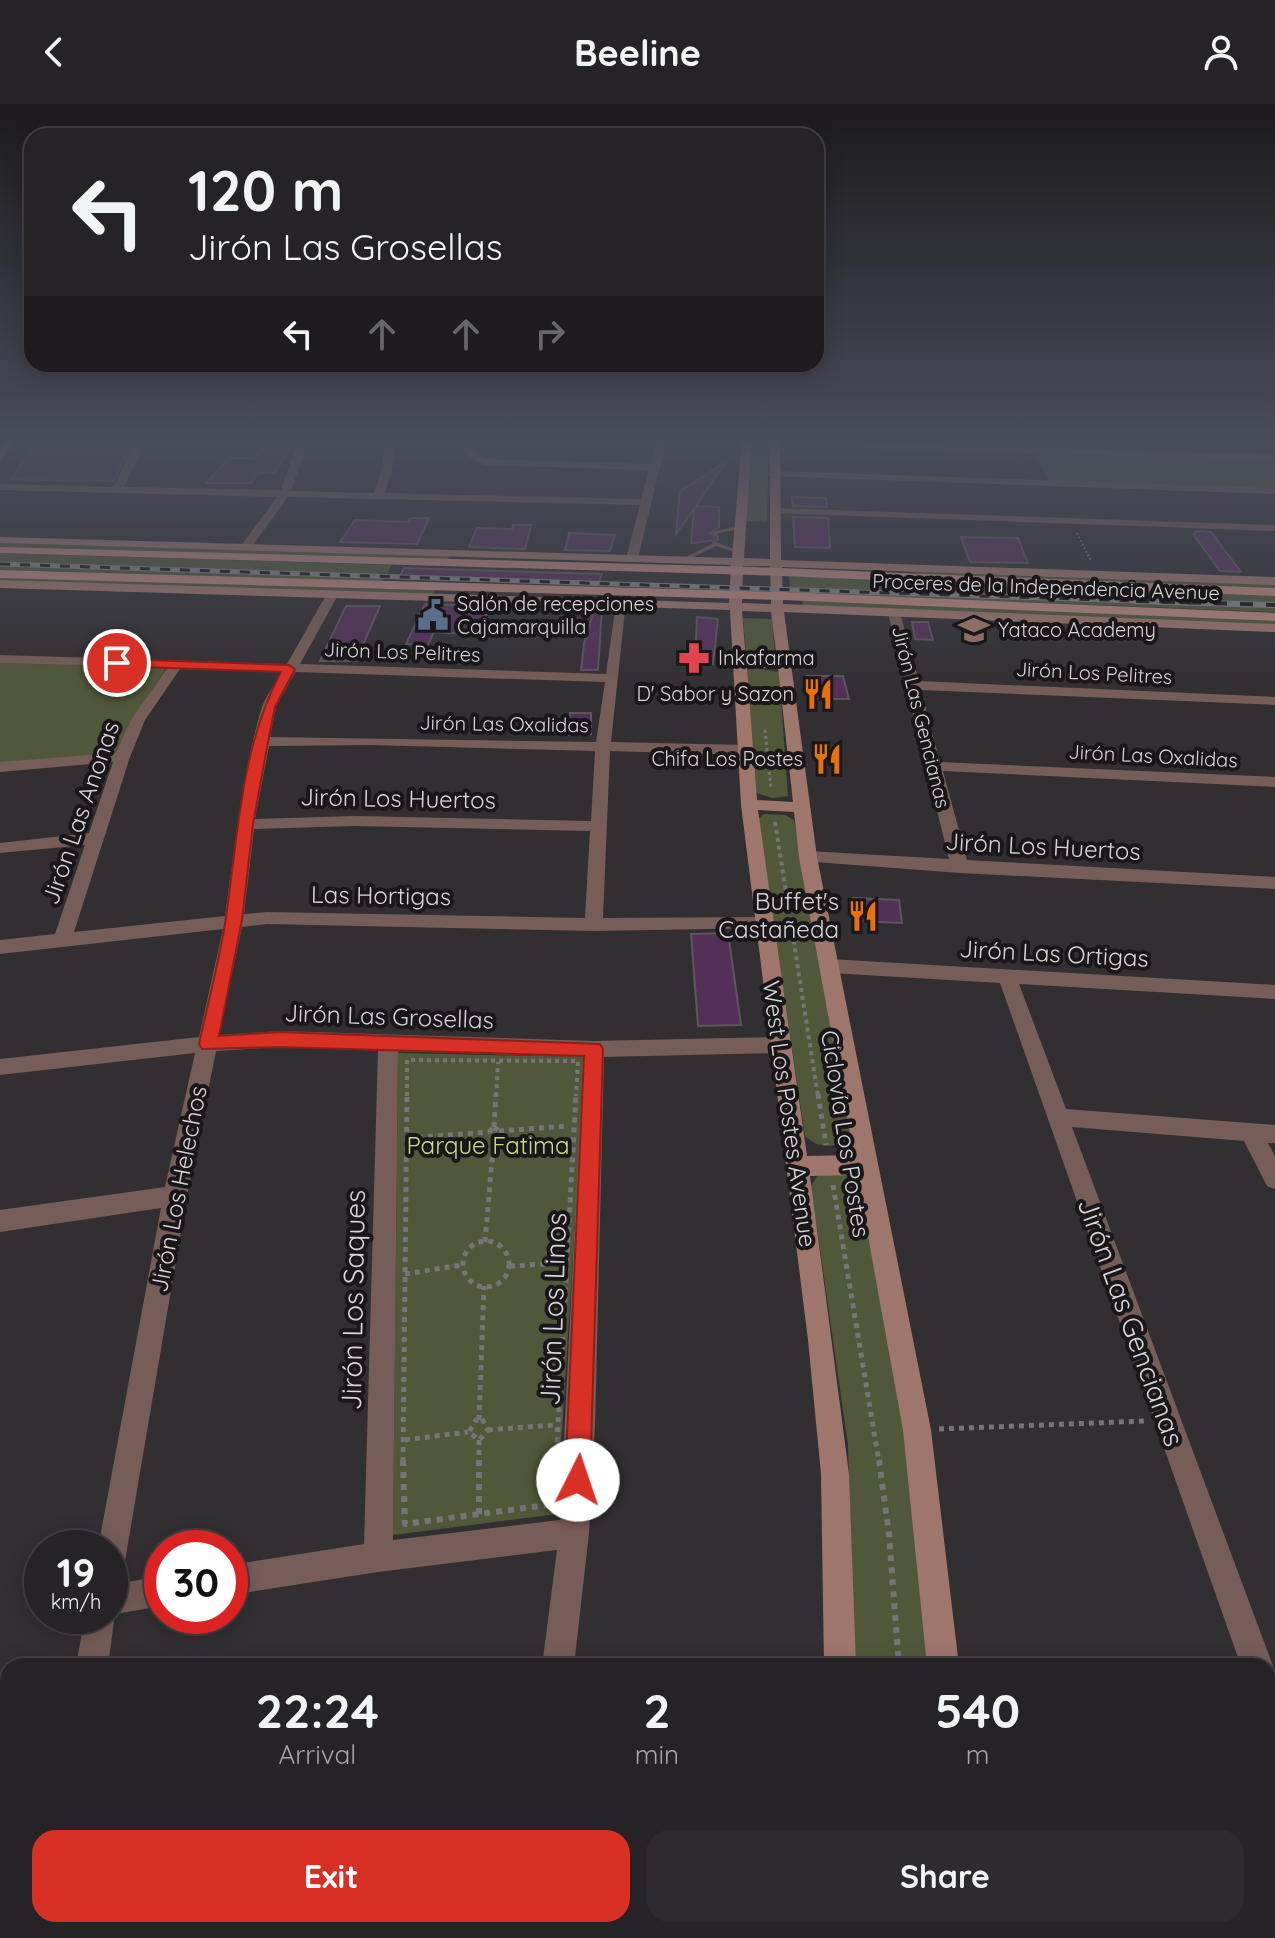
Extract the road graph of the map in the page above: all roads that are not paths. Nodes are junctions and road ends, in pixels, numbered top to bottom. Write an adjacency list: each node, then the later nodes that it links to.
1 (264, 524): 11 (street)
2 (639, 524): 13 (street)
3 (749, 524): 7 (main road, West Los Postes Avenue)
4 (774, 524): 8 (main road)
5 (1145, 524): 6 (street)
6 (1275, 528)
7 (749, 529): 8 (main road); 9 (lane); 15 (main road, West Los Postes Avenue)
8 (774, 530): 16 (main road)
9 (715, 532)
10 (0, 540): 11 (main road)
11 (246, 547): 13 (main road)
12 (0, 550): 15 (main road, Proceres de la Independencia Avenue)
13 (632, 558): 14 (main road)
14 (685, 559): 15 (main road); 15 (lane)
15 (737, 561): 16 (main road, Proceres de la Independencia Avenue); 22 (main road, West Los Postes Avenue)
16 (775, 567): 18 (main road, Proceres de la Independencia Avenue); 20 (main road, Proceres de la Independencia Avenue); 23 (main road)
17 (0, 574): 22 (main road, Proceres de la Independencia Avenue)
18 (1275, 581)
19 (0, 584): 21 (main road)
20 (1275, 592)
21 (332, 595): 24 (main road); 32 (street, Jirón Los Helechos)
22 (736, 601): 23 (main road, Proceres de la Independencia Avenue); 24 (main road); 29 (main road, West Los Postes Avenue)
23 (777, 602): 25 (main road, Proceres de la Independencia Avenue); 26 (main road, Proceres de la Independencia Avenue); 30 (main road)
24 (622, 604): 33 (street)
25 (894, 613): 27 (main road, Proceres de la Independencia Avenue); 34 (street, Jirón Las Gencianas)
26 (1275, 617)
27 (1275, 628)
28 (0, 659): 31 (street, Jirón Los Pelitres)
29 (739, 664): 30 (main road); 38 (main road, West Los Postes Avenue)
30 (783, 664): 44 (main road)
31 (176, 665): 32 (street, Jirón Los Pelitres); 39 (street, Jirón Las Anonas)
32 (289, 669): 33 (street, Jirón Los Pelitres); 36 (street, Jirón Los Helechos)
33 (612, 678): 37 (street)
34 (912, 685): 35 (street, Jirón Los Pelitres); 40 (street, Jirón Las Gencianas)
35 (1274, 703)
36 (261, 742): 37 (street, Jirón Las Oxalidas); 45 (street, Jirón Los Helechos)
37 (603, 746): 38 (street, Jirón Las Oxalidas); 46 (street)
38 (746, 750): 43 (main road, West Los Postes Avenue)
39 (122, 757): 41 (street); 47 (street, Jirón Las Anonas)
40 (933, 766): 42 (street, Jirón Las Oxalidas); 50 (street, Jirón Las Gencianas)
41 (0, 767)
42 (1275, 782)
43 (749, 805): 44 (main road); 53 (main road, West Los Postes Avenue)
44 (801, 807): 49 (main road)
45 (246, 824): 46 (street, Jirón Los Huertos); 52 (street, Jirón Los Helechos)
46 (597, 826): 54 (street)
47 (97, 838): 48 (street); 55 (street, Jirón Las Anonas)
48 (0, 848)
49 (808, 857): 50 (street, Jirón Los Huertos); 57 (main road)
50 (960, 867): 51 (street, Jirón Los Huertos)
51 (1275, 883)
52 (234, 920): 54 (street, Las Hortigas); 55 (street, Las Hortigas); 60 (street, Jirón Los Helechos)
53 (762, 923): 54 (street, Las Hortigas); 62 (main road, West Los Postes Avenue)
54 (594, 925)
55 (63, 939): 56 (street, Las Hortigas)
56 (0, 947)
57 (830, 966): 58 (street, Jirón Las Ortigas); 68 (main road)
58 (1007, 977): 59 (street, Jirón Las Ortigas); 65 (street, Jirón Las Gencianas)
59 (1275, 992)
60 (208, 1044): 61 (street, Jirón Las Grosellas); 64 (street, Jirón Las Grosellas); 71 (street, Jirón Los Helechos)
61 (388, 1044): 63 (street, Jirón Las Grosellas); 75 (street, Jirón Los Saques)
62 (779, 1045): 63 (street, Jirón Las Grosellas); 69 (main road, West Los Postes Avenue)
63 (594, 1049): 74 (street, Jirón Los Linos)
64 (0, 1067)
65 (1057, 1117): 66 (street); 82 (street, Jirón Las Gencianas)
66 (1251, 1132): 67 (street); 70 (street)
67 (1275, 1134)
68 (867, 1165): 69 (main road); 81 (main road)
69 (796, 1166): 80 (main road, West Los Postes Avenue)
70 (1275, 1179)
71 (175, 1196): 72 (street); 73 (street, Jirón Los Helechos)
72 (0, 1221)
73 (116, 1530)
74 (574, 1533): 75 (street); 79 (street, Jirón Los Linos)
75 (378, 1557): 76 (street)
76 (248, 1577)
77 (97, 1634): 78 (street)
78 (93, 1658)
79 (559, 1658)
80 (840, 1658)
81 (942, 1658)
82 (1254, 1658)

